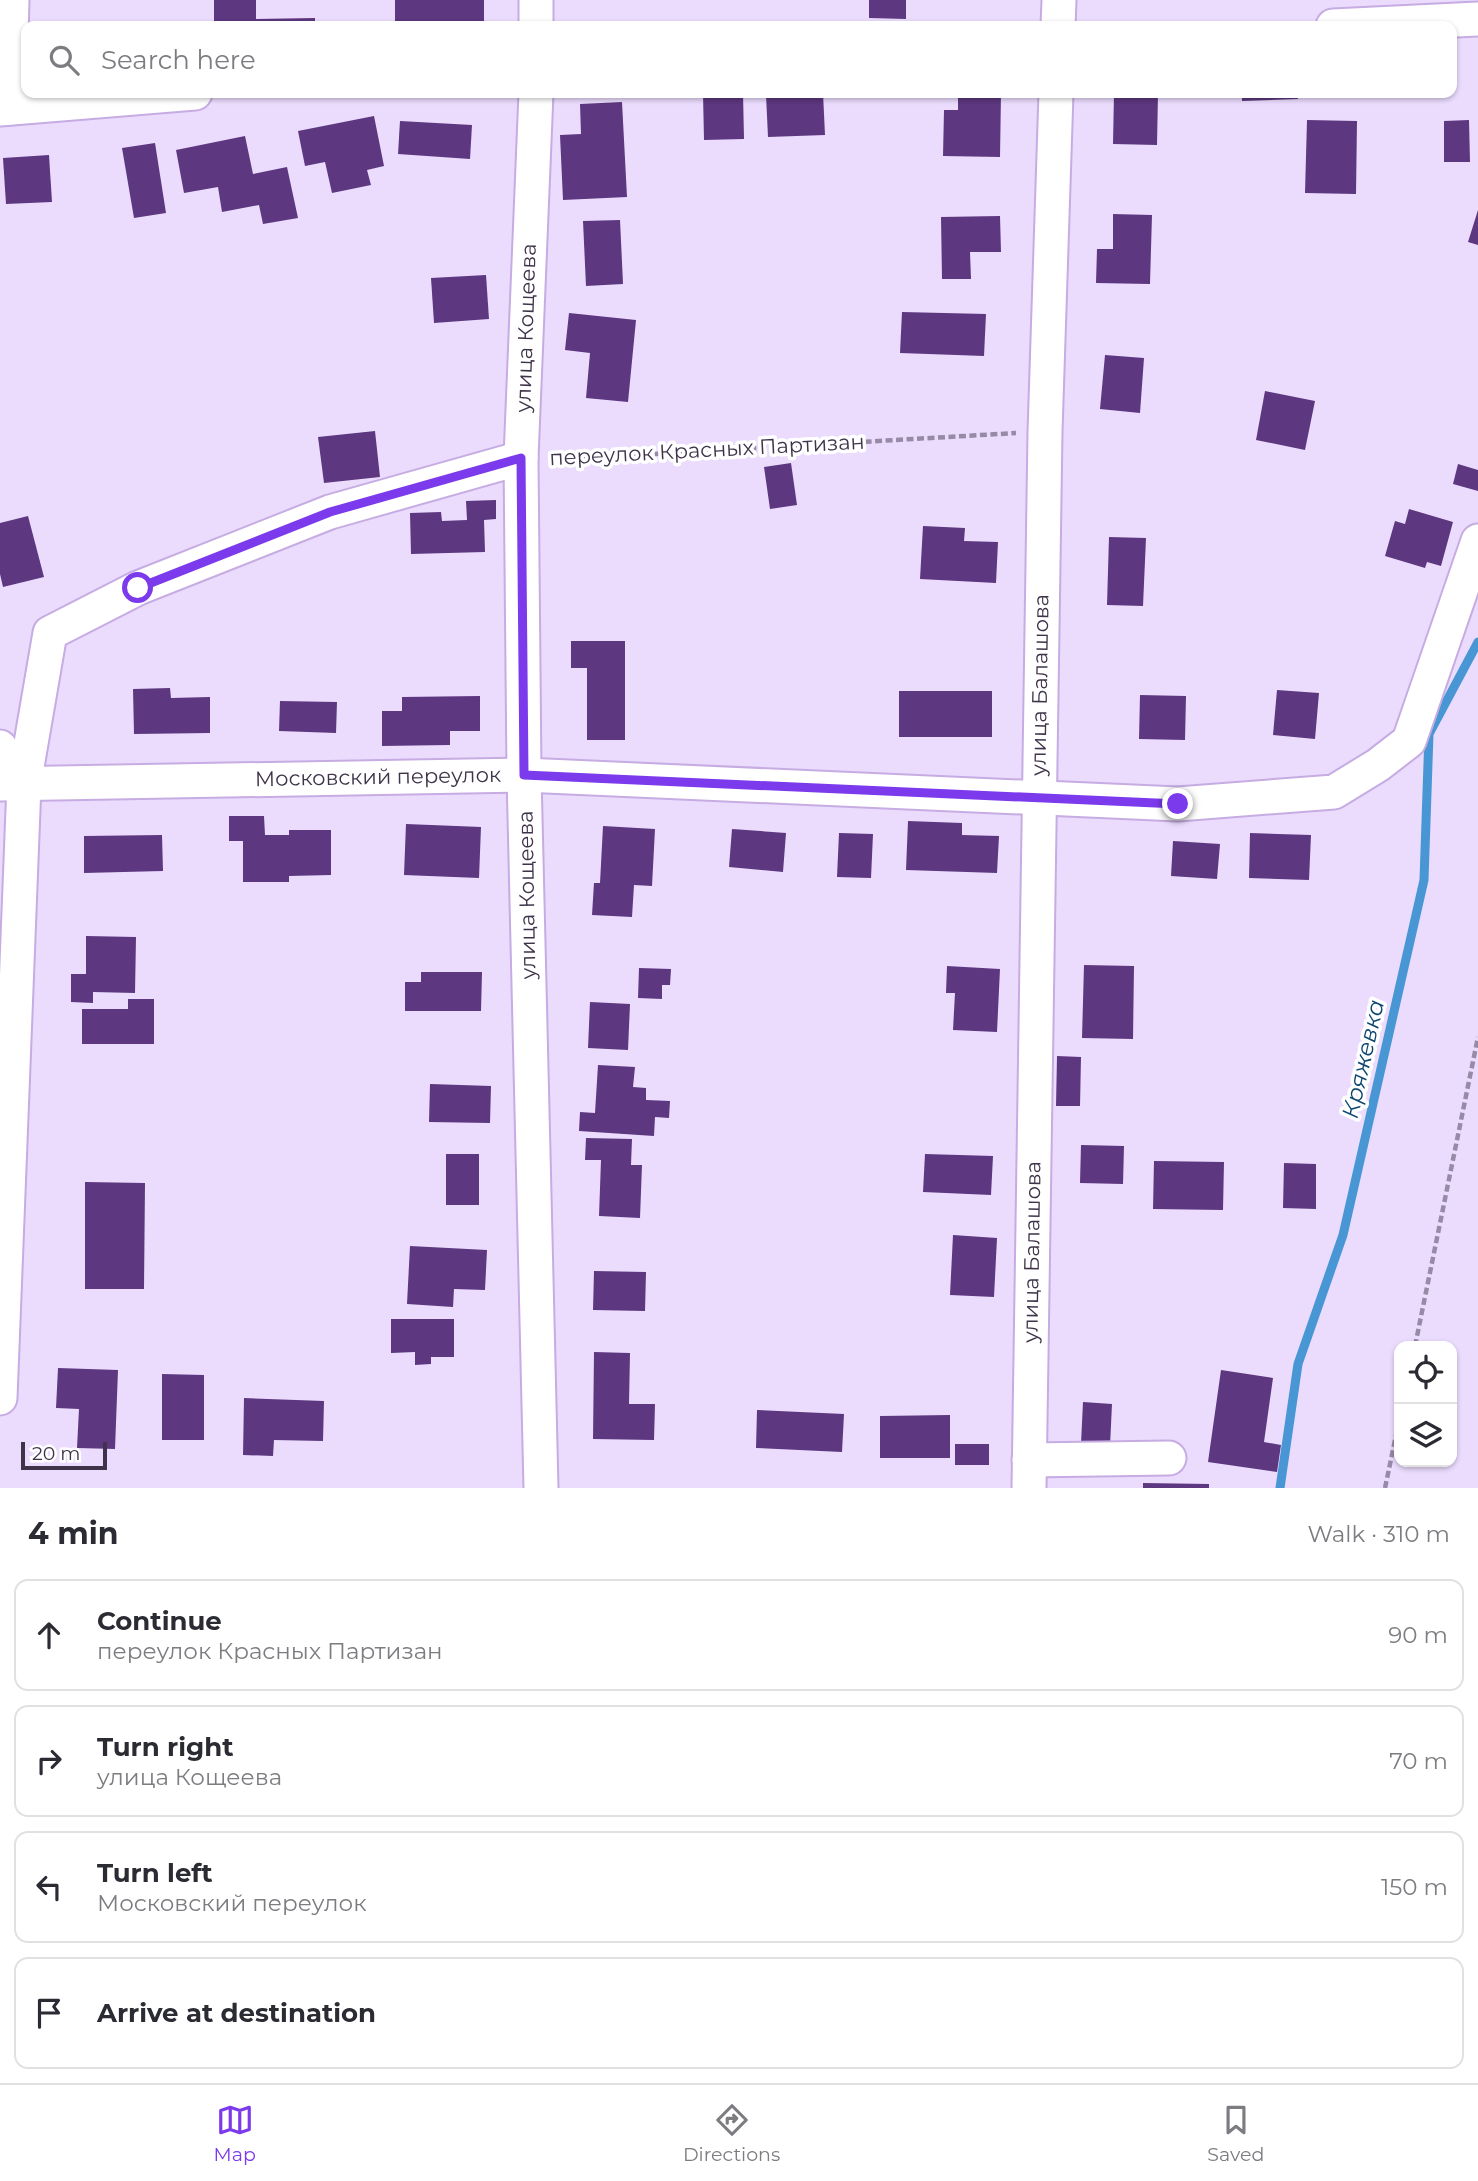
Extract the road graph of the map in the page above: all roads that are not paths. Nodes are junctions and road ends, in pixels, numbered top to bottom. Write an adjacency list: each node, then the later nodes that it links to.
1 (12, 0): 11 (street)
2 (536, 0): 5 (street)
3 (1059, 0): 6 (street)
4 (1478, 19): 7 (street)
5 (536, 21)
6 (1058, 21)
7 (1437, 21)
8 (131, 98): 11 (street)
9 (536, 98): 12 (street, улица Кощеева)
10 (1056, 98): 17 (street, улица Балашова)
11 (4, 108)
12 (521, 458): 15 (street, улица Кощеева); 16 (street, переулок Красных Партизан)
13 (1478, 541): 17 (street, Московский переулок)
14 (0, 747): 16 (street)
15 (524, 775): 16 (street, Московский переулок); 17 (street, Московский переулок); 21 (street, улица Кощеева)
16 (12, 784): 18 (street)
17 (1038, 799): 20 (street, улица Балашова)
18 (0, 1398)
19 (1169, 1458): 20 (street)
20 (1029, 1474)
21 (541, 1488)

